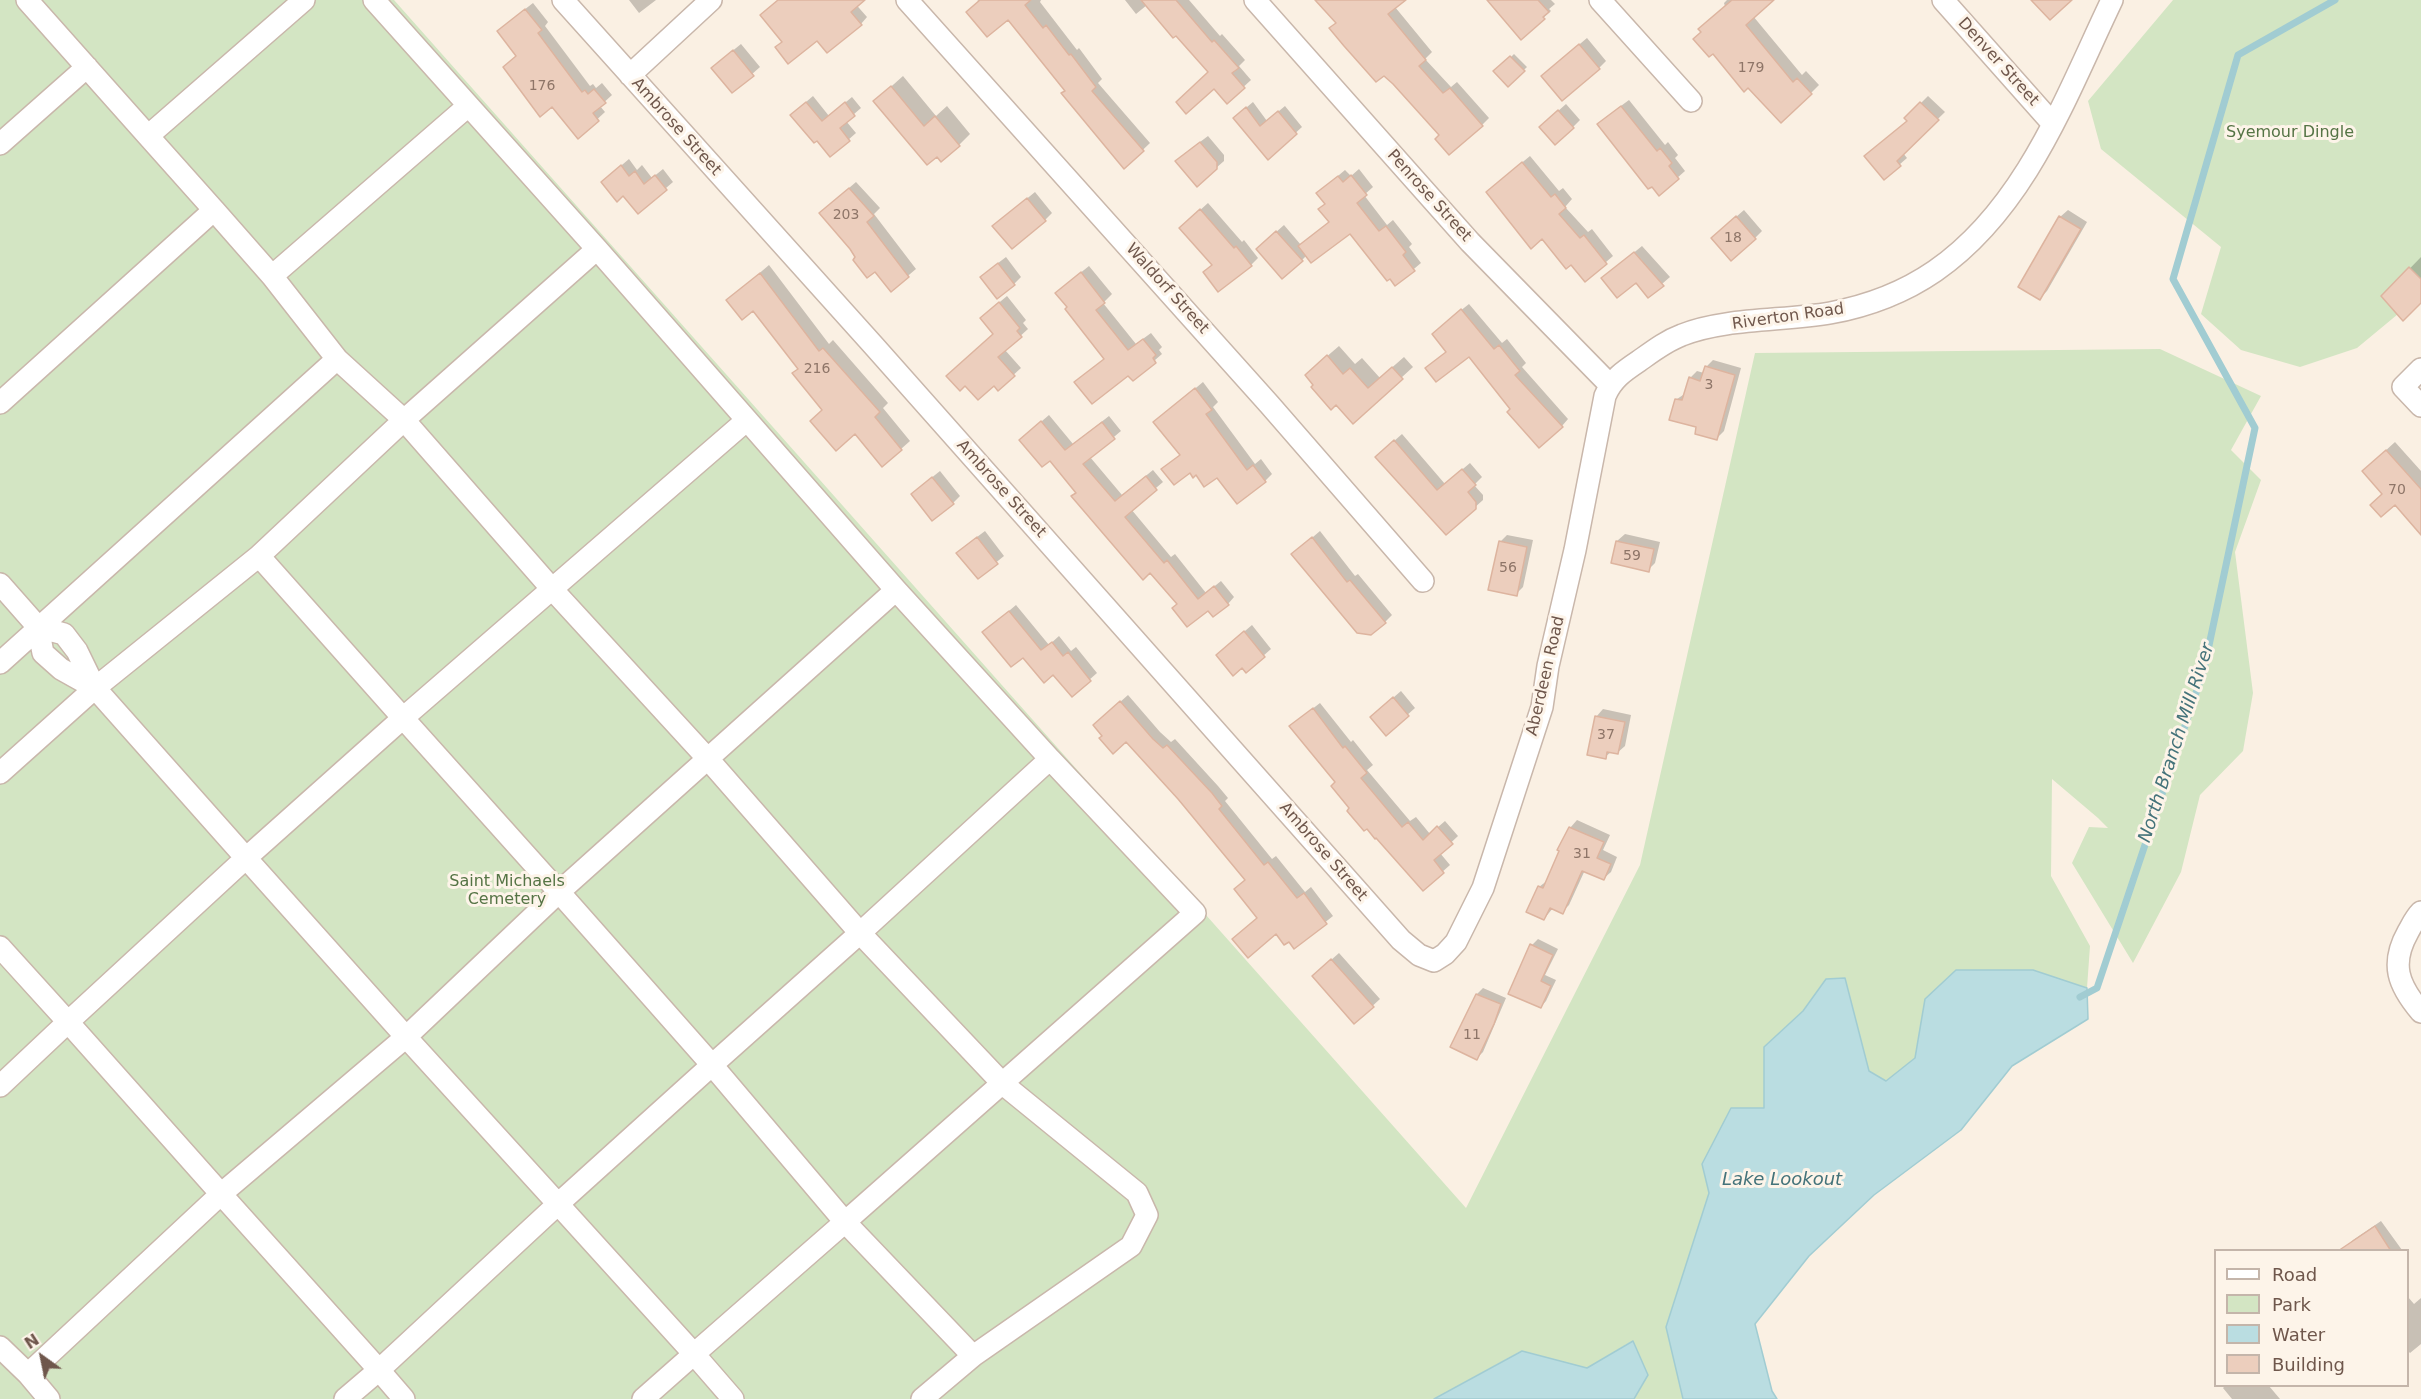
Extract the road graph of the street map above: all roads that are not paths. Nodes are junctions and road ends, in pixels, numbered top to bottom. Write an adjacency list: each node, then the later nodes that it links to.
1 (27, 0): 11 (street)
2 (304, 0): 16 (street)
3 (374, 0): 14 (street)
4 (563, 0): 12 (street, Ambrose Street)
5 (711, 0): 12 (street)
6 (907, 0): 29 (street, Waldorf Street)
7 (1255, 0): 23 (street, Penrose Street)
8 (1600, 0): 13 (street)
9 (1943, 0): 15 (street, Denver Street)
10 (2112, 0): 15 (street, Riverton Road)
11 (87, 67): 16 (street); 17 (street)
12 (630, 75): 45 (street, Ambrose Street)
13 (1691, 101)
14 (468, 106): 19 (street); 20 (street)
15 (2053, 124): 23 (street, Riverton Road)
16 (148, 136): 18 (street)
17 (0, 144)
18 (214, 210): 20 (street); 24 (street)
19 (597, 249): 26 (street); 27 (street)
20 (273, 276): 21 (street)
21 (337, 359): 26 (street); 33 (street)
22 (2421, 369): 25 (street)
23 (1610, 385): 45 (street, Aberdeen Road)
24 (0, 403)
25 (2421, 406)
26 (404, 420): 28 (street); 31 (street)
27 (747, 420): 31 (street); 32 (street)
28 (259, 556): 35 (street); 36 (street)
29 (1423, 581)
30 (0, 584): 33 (street)
31 (552, 589): 36 (street); 37 (street)
32 (896, 590): 37 (street); 38 (street)
33 (38, 627): 34 (street); 35 (street)
34 (0, 663)
35 (95, 688): 39 (street); 40 (street)
36 (402, 718): 40 (street); 41 (street)
37 (708, 759): 41 (street); 43 (street)
38 (1050, 759): 43 (street); 50 (street)
39 (0, 773)
40 (246, 858): 47 (street); 48 (street)
41 (559, 892): 48 (street); 49 (street)
42 (2421, 912): 46 (street)
43 (860, 933): 49 (street); 50 (street)
44 (0, 947): 47 (street)
45 (1445, 954)
46 (2421, 1012)
47 (68, 1022): 51 (street); 52 (street)
48 (406, 1037): 52 (street); 53 (street)
49 (712, 1065): 53 (street); 54 (street)
50 (1003, 1083): 54 (street); 57 (street)
51 (0, 1086)
52 (221, 1194): 58 (street); 59 (street)
53 (558, 1203): 56 (street); 58 (street)
54 (845, 1222): 56 (street); 57 (street)
55 (0, 1347): 59 (street)
56 (694, 1354): 63 (street); 64 (street)
57 (973, 1356): 65 (street)
58 (379, 1370): 61 (street); 62 (street)
59 (28, 1374): 60 (street)
60 (49, 1399)
61 (345, 1399)
62 (404, 1399)
63 (643, 1399)
64 (733, 1399)
65 (922, 1399)

